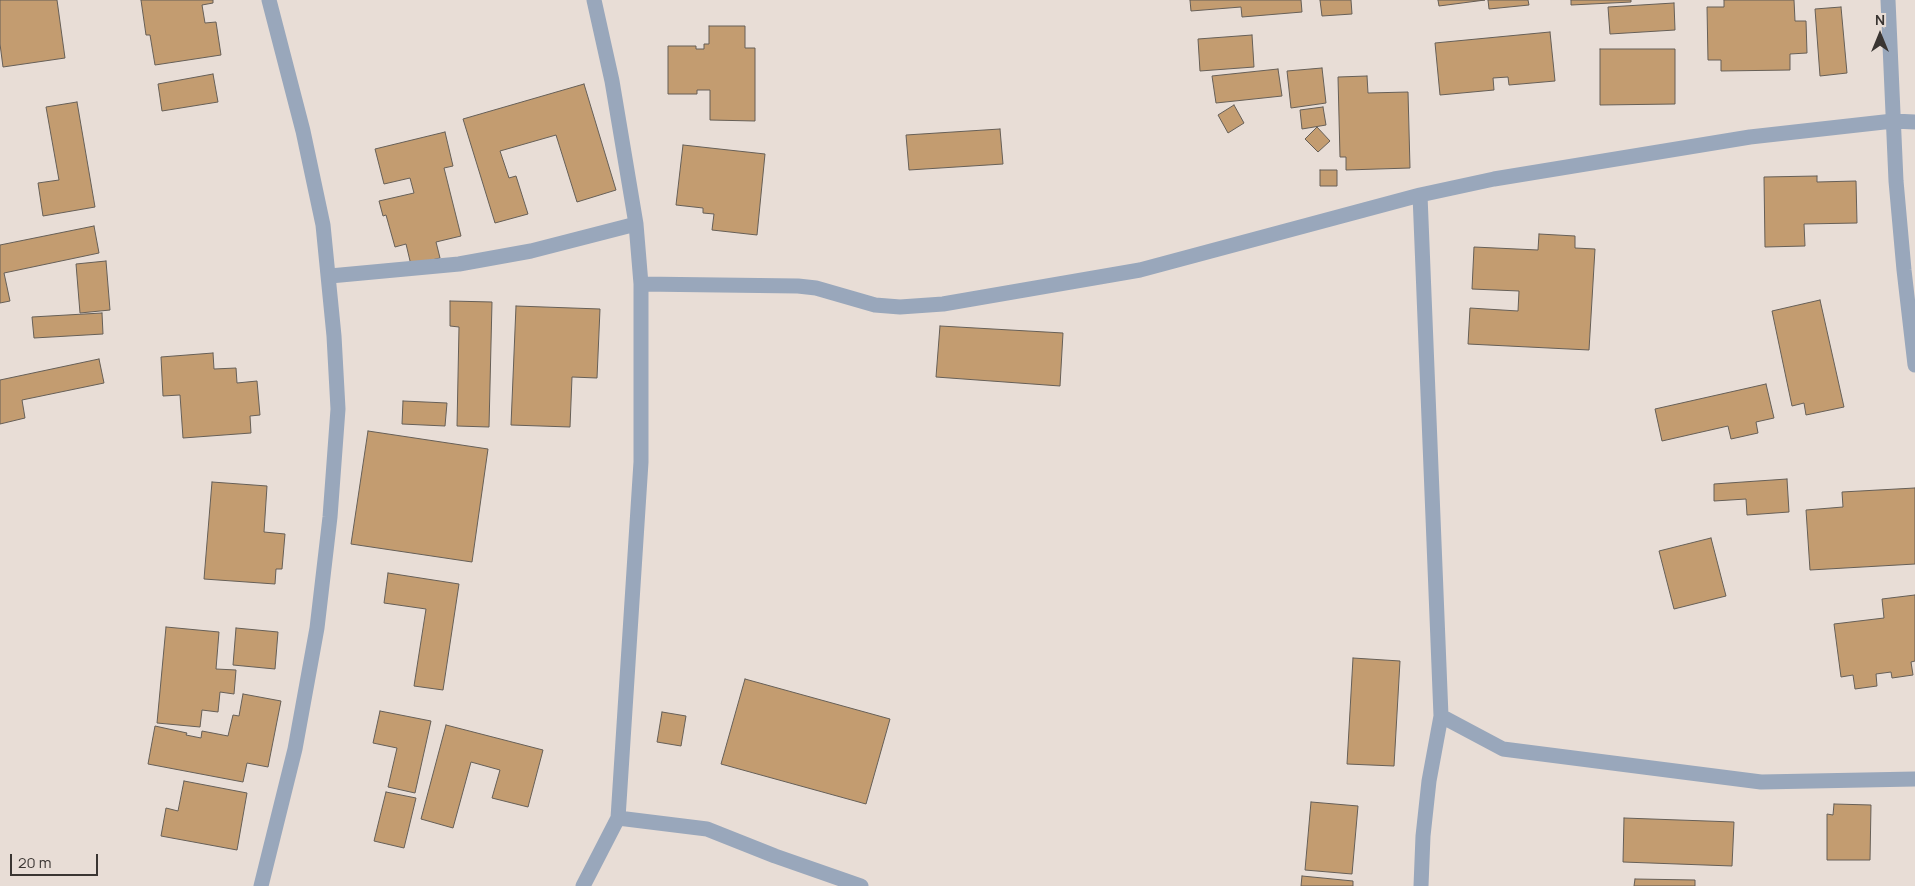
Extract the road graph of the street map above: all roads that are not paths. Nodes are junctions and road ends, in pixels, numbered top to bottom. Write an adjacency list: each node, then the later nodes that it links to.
1 (269, 0): 8 (street)
2 (594, 0): 7 (street)
3 (1888, 0): 4 (street)
4 (1893, 121): 5 (street); 6 (street); 10 (street)
5 (1915, 122)
6 (1420, 195): 9 (street); 11 (street)
7 (636, 224): 8 (street); 9 (street)
8 (330, 276): 14 (street)
9 (641, 284): 13 (street)
10 (1915, 365)
11 (1442, 716): 12 (street); 17 (street)
12 (1915, 780)
13 (618, 818): 15 (street); 16 (street)
14 (261, 886)
15 (583, 886)
16 (860, 886)
17 (1422, 886)

